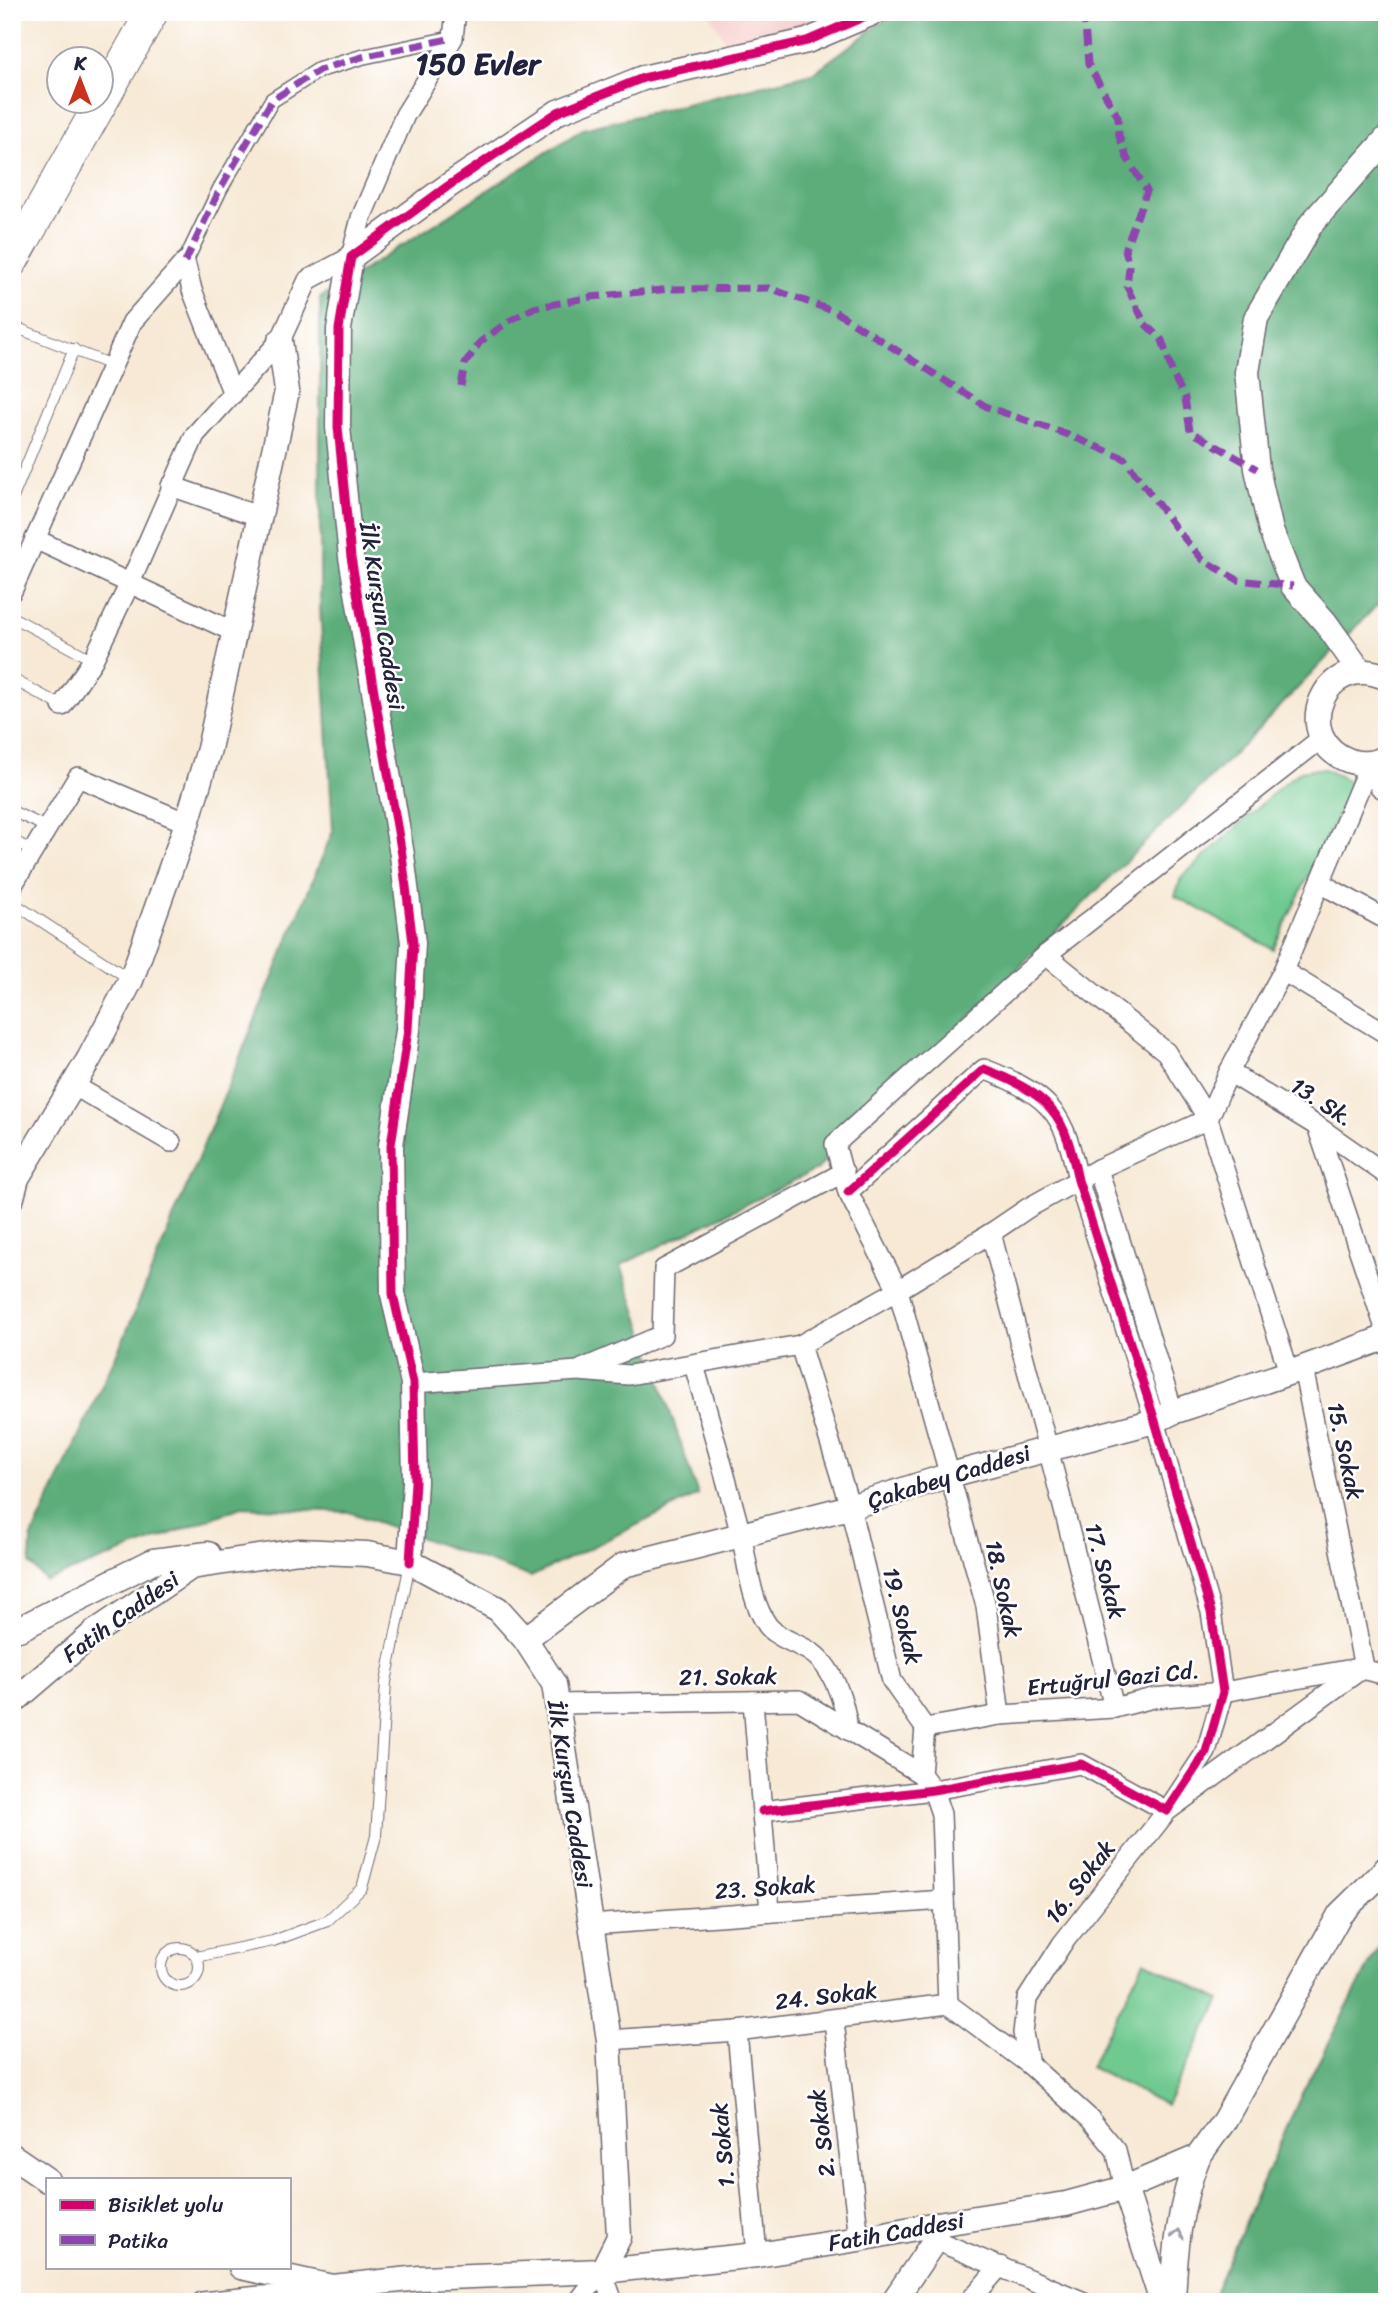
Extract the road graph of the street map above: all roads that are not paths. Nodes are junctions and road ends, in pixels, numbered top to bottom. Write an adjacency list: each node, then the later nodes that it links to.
1 (152, 12): 7 (main road)
2 (456, 12): 4 (street)
3 (875, 12): 6 (street)
4 (453, 38): 6 (street); 8 (street)
5 (1387, 138): 23 (street)
6 (351, 257): 10 (street); 61 (street, İlk Kurşun Caddesi)
7 (12, 261)
8 (185, 262): 12 (street); 13 (street)
9 (12, 326): 11 (lane)
10 (280, 341): 13 (street); 16 (street)
11 (74, 349): 12 (lane); 15 (lane)
12 (114, 366): 17 (street)
13 (233, 394): 14 (street)
14 (171, 486): 16 (street); 18 (street)
15 (12, 500)
16 (258, 516): 21 (street)
17 (35, 539): 18 (street); 19 (street)
18 (130, 583): 21 (street); 22 (street)
19 (12, 591)
20 (12, 617): 22 (lane)
21 (234, 632): 31 (street)
22 (93, 660): 26 (street)
23 (1360, 671): 24 (street); 27 (street)
24 (1386, 676)
25 (12, 679): 26 (lane)
26 (62, 706)
27 (1322, 738): 28 (street); 39 (street)
28 (1378, 760): 29 (street); 35 (street)
29 (1387, 792)
30 (12, 811): 32 (lane)
31 (187, 823): 32 (street); 41 (street)
32 (46, 827): 34 (street)
33 (12, 841): 34 (lane)
34 (32, 849): 36 (street)
35 (1320, 883): 38 (street); 40 (street)
36 (12, 886)
37 (12, 902): 41 (lane)
38 (1387, 920)
39 (1046, 956): 45 (street, 15. Sokak); 49 (street, 18. Sokak)
40 (1283, 971): 42 (street); 43 (street)
41 (131, 980): 44 (street)
42 (1387, 1034)
43 (1229, 1072): 45 (street); 46 (street, 13. Sk.)
44 (73, 1085): 47 (street); 52 (street)
45 (1208, 1119): 48 (street); 59 (street, 15. Sokak)
46 (1317, 1126): 50 (street, 13. Sk.); 56 (street)
47 (171, 1142)
48 (1098, 1168): 51 (street); 62 (street)
49 (844, 1172): 53 (street, 18. Sokak); 60 (street)
50 (1387, 1175)
51 (1078, 1180): 53 (street); 54 (street); 62 (street)
52 (14, 1185)
53 (848, 1192): 55 (street, 18. Sokak)
54 (991, 1233): 55 (street); 63 (street, 17. Sokak)
55 (898, 1290): 57 (street); 64 (street, 18. Sokak)
56 (1387, 1335): 59 (street, Çakabey Caddesi)
57 (800, 1345): 58 (street); 65 (street, 19. Sokak)
58 (694, 1365): 60 (street); 66 (street)
59 (1296, 1370): 62 (street, Çakabey Caddesi); 71 (street, 15. Sokak)
60 (578, 1371): 61 (street)
61 (413, 1383): 68 (street, İlk Kurşun Caddesi)
62 (1164, 1417): 63 (street, Çakabey Caddesi); 73 (street)
63 (1046, 1448): 64 (street, Çakabey Caddesi); 77 (street, 17. Sokak)
64 (950, 1475): 65 (street, Çakabey Caddesi); 78 (street, 18. Sokak)
65 (850, 1507): 66 (street, Çakabey Caddesi); 79 (street, 19. Sokak)
66 (741, 1535): 70 (street, Çakabey Caddesi); 80 (street)
67 (299, 1551): 68 (street, Fatih Caddesi); 69 (street); 75 (street, Fatih Caddesi)
68 (410, 1562): 70 (street, İlk Kurşun Caddesi); 88 (lane)
69 (12, 1628)
70 (525, 1639): 76 (street, İlk Kurşun Caddesi)
71 (1364, 1667): 72 (street, Ertuğrul Gazi Cd.); 73 (street, Ertuğrul Gazi Cd.); 83 (street, 16. Sokak)
72 (1387, 1675)
73 (1223, 1692): 77 (street, Ertuğrul Gazi Cd.); 83 (street)
74 (752, 1701): 76 (street, 21. Sokak); 80 (street, 21. Sokak); 82 (street)
75 (12, 1703)
76 (557, 1704): 87 (street, İlk Kurşun Caddesi)
77 (1114, 1708): 78 (street, Ertuğrul Gazi Cd.)
78 (1000, 1715): 79 (street, Ertuğrul Gazi Cd.)
79 (925, 1728): 81 (street)
80 (848, 1730): 81 (street, 21. Sokak)
81 (927, 1782): 82 (street); 83 (street); 85 (street)
82 (762, 1811): 86 (street)
83 (1167, 1811): 93 (street, 16. Sokak)
84 (1387, 1868): 95 (street)
85 (944, 1900): 86 (street, 23. Sokak); 89 (street)
86 (770, 1912): 87 (street, 23. Sokak)
87 (590, 1925): 92 (street, İlk Kurşun Caddesi)
88 (196, 1957)
89 (948, 2004): 90 (street, 24. Sokak); 93 (street)
90 (834, 2021): 91 (street, 24. Sokak); 99 (street, 2. Sokak)
91 (737, 2031): 92 (street, 24. Sokak); 100 (street, 1. Sokak)
92 (609, 2040): 103 (street, İlk Kurşun Caddesi)
93 (1029, 2064): 97 (street)
94 (12, 2156): 96 (street)
95 (1198, 2157): 97 (street, Fatih Caddesi); 113 (street, one-way to 95)
96 (46, 2179)
97 (1125, 2188): 98 (street, Fatih Caddesi); 112 (street)
98 (936, 2232): 99 (street, Fatih Caddesi); 101 (street); 109 (street)
99 (859, 2239): 100 (street, Fatih Caddesi)
100 (757, 2255): 103 (street, Fatih Caddesi)
101 (1000, 2266): 110 (street); 111 (street)
102 (246, 2268): 104 (street, Fatih Caddesi)
103 (602, 2271): 104 (street, Fatih Caddesi); 107 (street); 108 (street)
104 (420, 2278): 105 (street)
105 (369, 2295): 106 (street)
106 (202, 2302)
107 (578, 2302)
108 (613, 2302)
109 (893, 2302)
110 (969, 2302)
111 (1084, 2302)
112 (1162, 2302)
113 (1173, 2302)

